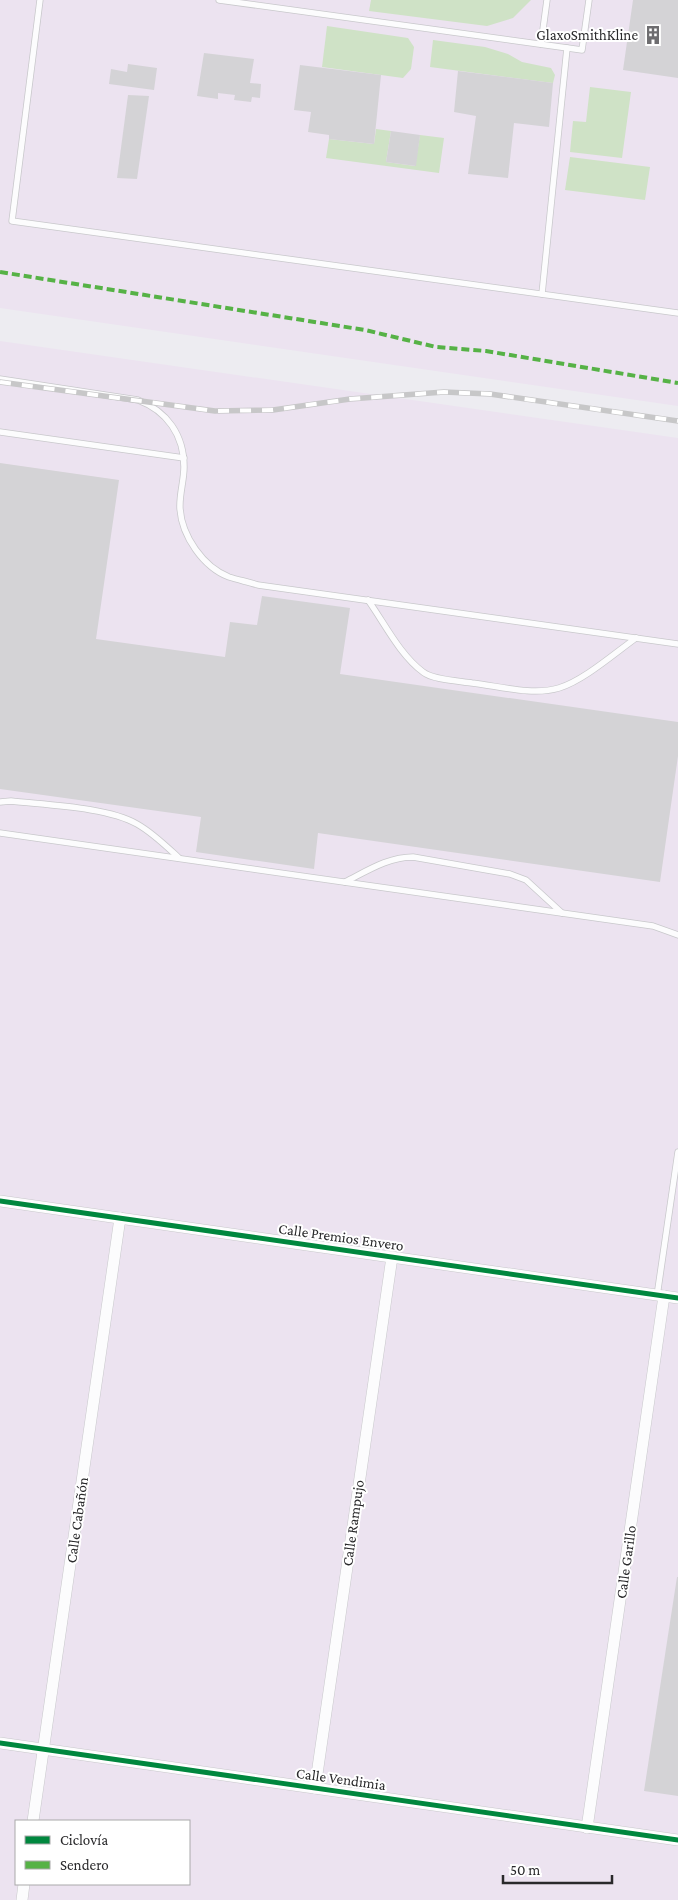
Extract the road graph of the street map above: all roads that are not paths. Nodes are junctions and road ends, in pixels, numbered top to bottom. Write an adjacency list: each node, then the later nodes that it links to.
1 (40, 0): 7 (lane)
2 (219, 0): 5 (lane)
3 (547, 0): 5 (lane)
4 (589, 0): 6 (lane)
5 (541, 44): 6 (lane)
6 (567, 48): 7 (lane)
7 (542, 294): 8 (lane)
8 (678, 313)
9 (0, 379): 11 (lane)
10 (0, 432): 11 (lane)
11 (184, 458): 12 (lane)
12 (368, 600): 13 (lane); 13 (lane)
13 (636, 638): 14 (lane)
14 (678, 644)
15 (0, 802): 17 (lane)
16 (0, 833): 17 (lane)
17 (179, 858): 18 (lane)
18 (345, 882): 19 (lane); 19 (lane)
19 (562, 913): 20 (lane)
20 (671, 931): 21 (lane); 22 (lane)
21 (678, 931)
22 (678, 935)
23 (678, 1152): 27 (lane)
24 (0, 1201): 25 (street, Calle Premios Envero)
25 (120, 1218): 26 (street, Calle Premios Envero); 30 (street, Calle Cabañón)
26 (392, 1258): 27 (street, Calle Premios Envero); 31 (street, Calle Rampujo)
27 (661, 1296): 28 (street, Calle Premios Envero); 33 (street, Calle Garillo)
28 (678, 1298)
29 (0, 1743): 30 (street, Calle Vendimia)
30 (44, 1750): 31 (street, Calle Vendimia); 32 (street, Calle Cabañón)
31 (315, 1788): 33 (street, Calle Vendimia)
32 (33, 1820)
33 (587, 1828): 34 (street, Calle Vendimia)
34 (678, 1840)
35 (24, 1885): 36 (street)
36 (22, 1900)

